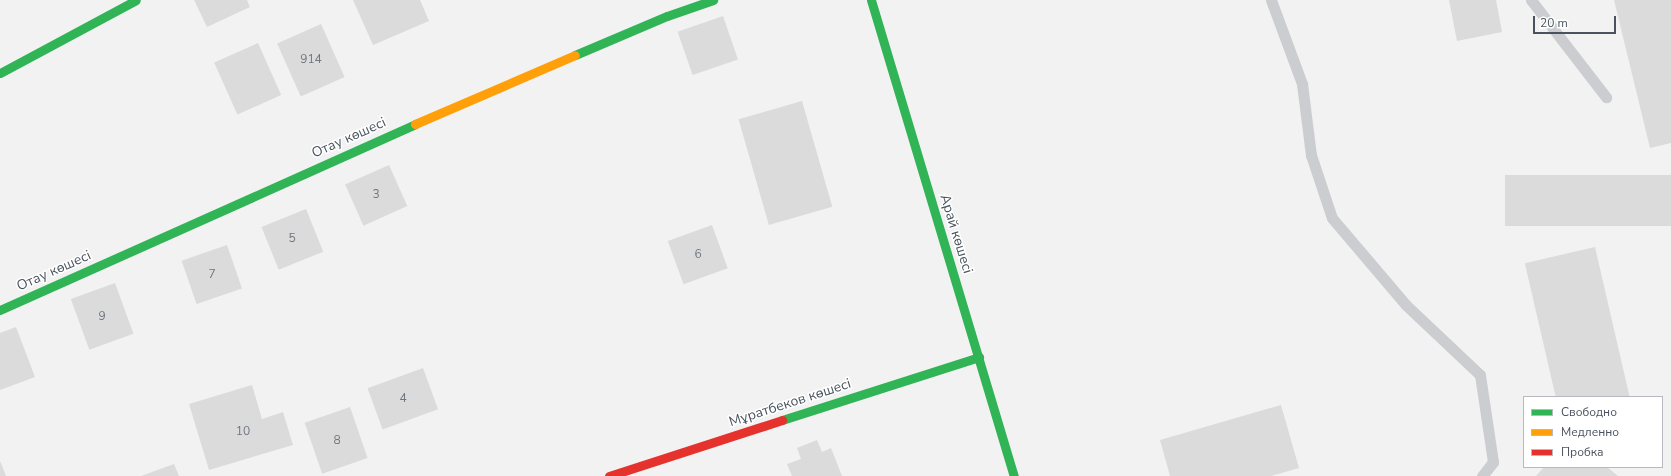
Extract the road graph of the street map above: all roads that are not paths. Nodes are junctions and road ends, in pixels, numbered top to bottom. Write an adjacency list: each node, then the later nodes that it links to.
1 (136, 0): 6 (street)
2 (713, 0): 8 (street, Отау көшесі)
3 (871, 0): 9 (street, Арай көшесі)
4 (1271, 0): 12 (lane)
5 (1532, 0): 7 (lane)
6 (0, 73)
7 (1606, 97)
8 (0, 310)
9 (979, 357): 10 (street, Мұратбеков көшесі); 11 (street, Арай көшесі)
10 (609, 476)
11 (1014, 476)
12 (1482, 476)

